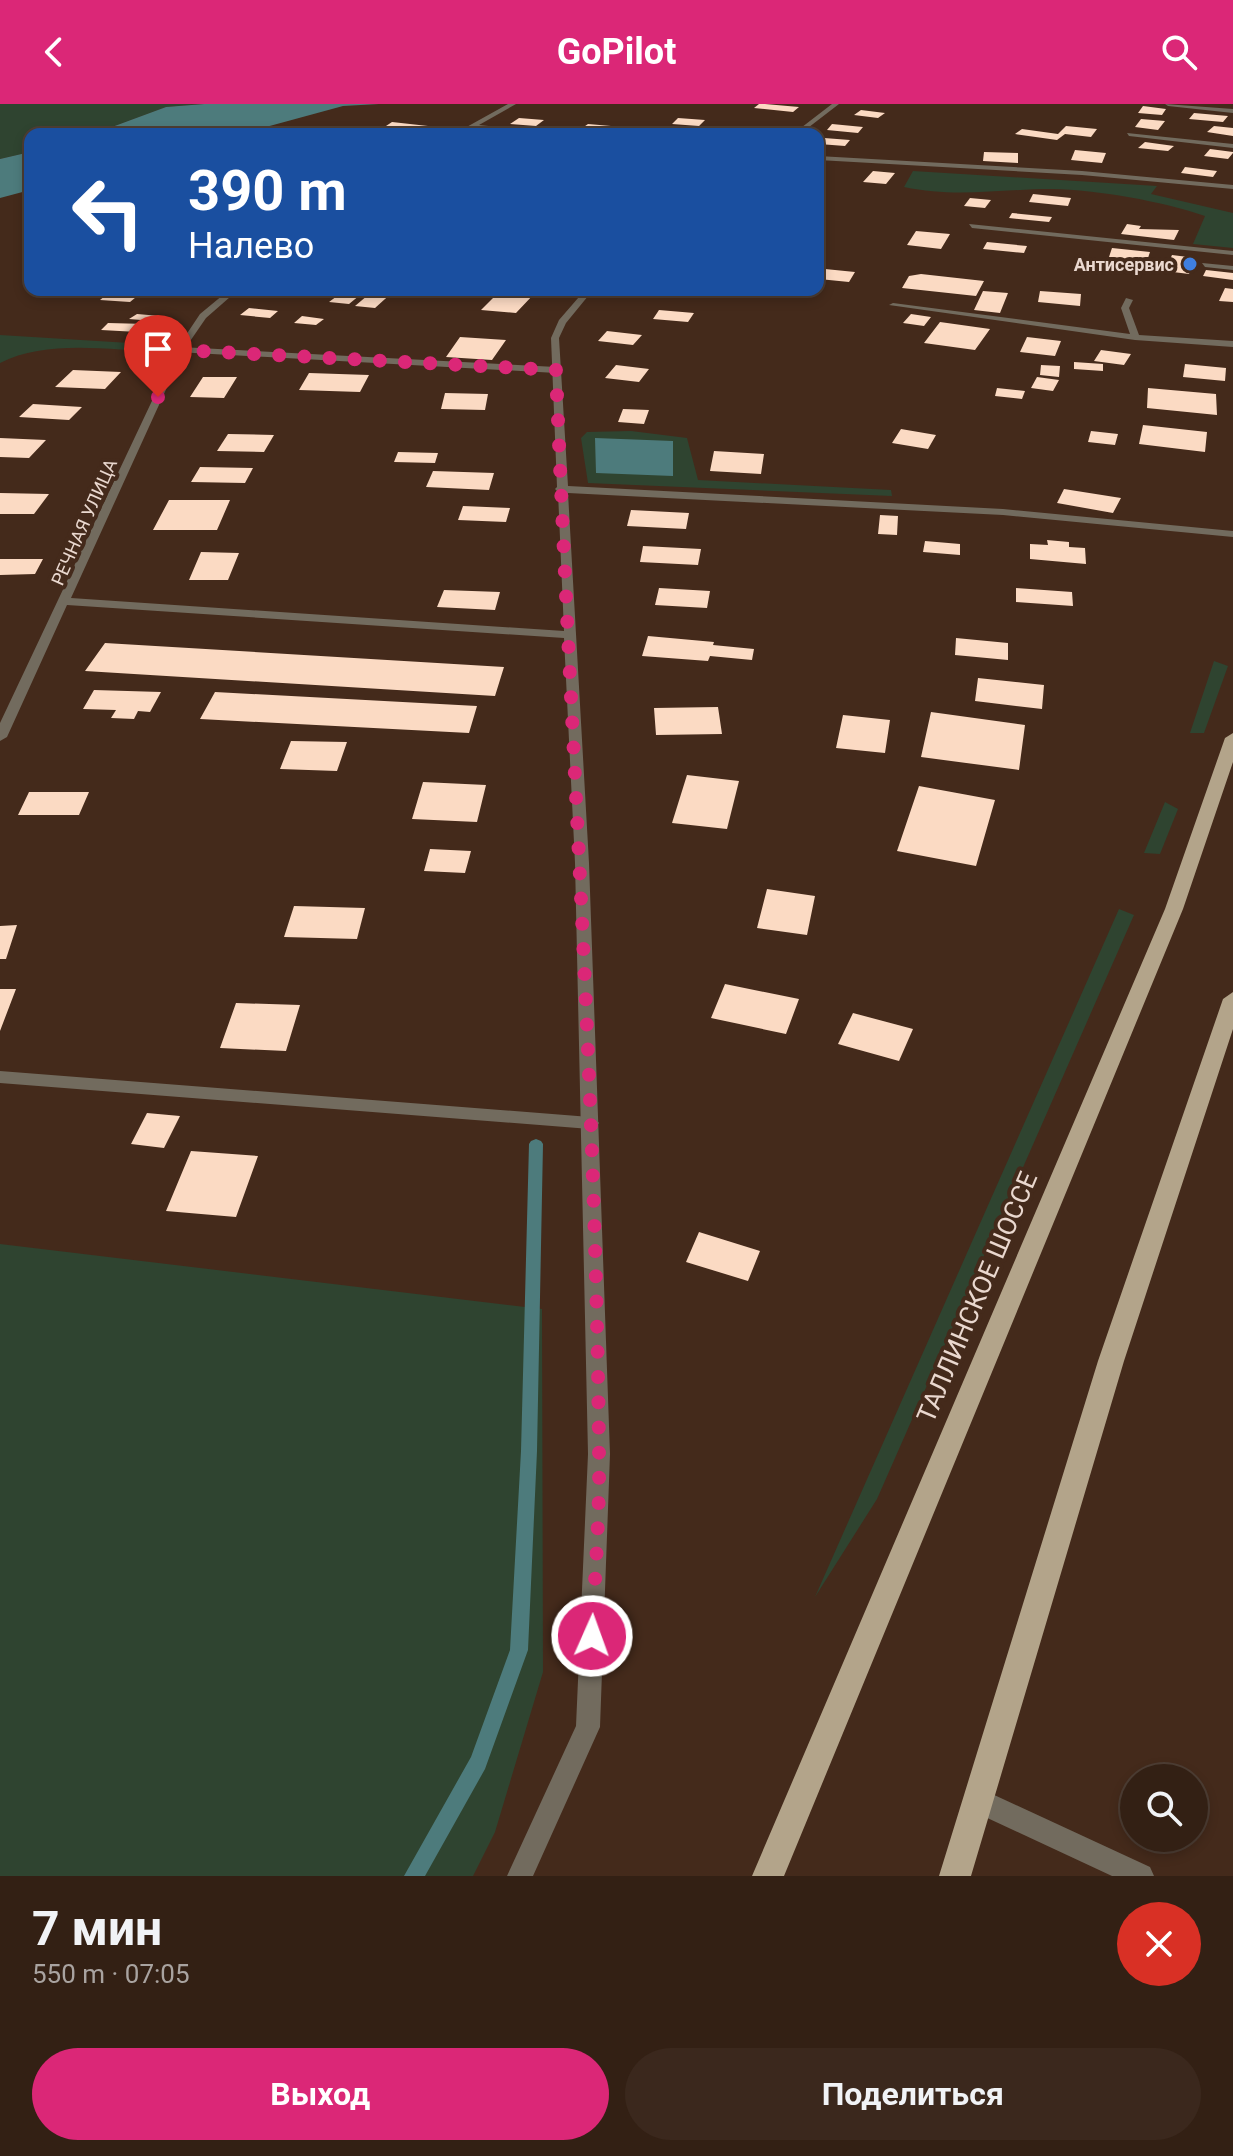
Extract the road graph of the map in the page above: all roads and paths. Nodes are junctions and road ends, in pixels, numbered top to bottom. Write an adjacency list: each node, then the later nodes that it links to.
1 (513, 104): 5 (street)
2 (836, 104): 8 (street)
3 (1168, 104): 4 (street)
4 (1233, 111)
5 (471, 126): 6 (street); 7 (street)
6 (468, 128)
7 (493, 128)
8 (804, 128)
9 (1129, 134): 10 (street)
10 (1233, 146)
11 (824, 158): 12 (street)
12 (1233, 187)
13 (972, 226): 14 (street)
14 (1233, 253)
15 (1205, 265): 16 (street)
16 (1233, 268)
17 (227, 296): 23 (street, РЕЧНАЯ УЛИЦА)
18 (584, 296): 24 (street)
19 (1129, 300): 21 (street)
20 (893, 305): 21 (street)
21 (1135, 337): 22 (street)
22 (1233, 344)
23 (180, 350): 24 (street); 27 (street, РЕЧНАЯ УЛИЦА)
24 (556, 370): 25 (street)
25 (560, 489): 26 (street); 28 (street)
26 (1233, 534)
27 (66, 601): 28 (street); 29 (street, РЕЧНАЯ УЛИЦА)
28 (568, 635): 33 (street)
29 (0, 737)
30 (1233, 738): 36 (main road, ТАЛЛИНСКОЕ ШОССЕ)
31 (1233, 999): 34 (main road)
32 (0, 1077): 33 (street)
33 (590, 1123): 35 (street)
34 (977, 1800): 37 (main road); 38 (street)
35 (520, 1876)
36 (768, 1876)
37 (955, 1876)
38 (1141, 1876)

